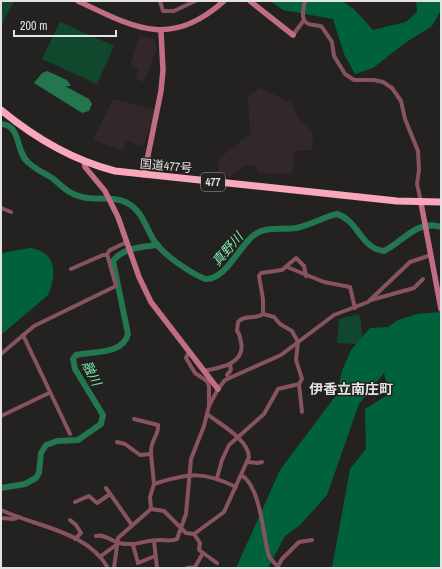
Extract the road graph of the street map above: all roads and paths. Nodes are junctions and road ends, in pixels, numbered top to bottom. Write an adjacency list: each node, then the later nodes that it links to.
1 (78, 1): 9 (street)
2 (160, 1): 7 (street)
3 (195, 1): 7 (street)
4 (224, 1): 9 (street)
5 (250, 1): 10 (street)
6 (305, 1): 8 (street)
7 (187, 3)
8 (304, 20): 10 (street); 15 (street)
9 (161, 31): 13 (street)
10 (293, 34)
11 (1, 110): 12 (highway, 国道477号 / 477)
12 (84, 161): 13 (highway, 国道477号 / 477); 18 (street)
13 (144, 175): 15 (highway, 国道477号 / 477)
14 (441, 202): 15 (highway, 国道477号 / 477)
15 (421, 203): 20 (street)
16 (1, 208): 17 (street)
17 (11, 212)
18 (127, 242): 19 (street); 31 (street)
19 (107, 255): 22 (street); 29 (street)
20 (431, 255): 25 (street); 27 (street)
21 (287, 267): 23 (street); 23 (street); 28 (street)
22 (71, 269)
23 (306, 276): 26 (street)
24 (423, 279): 25 (street)
25 (370, 300): 26 (street)
26 (355, 308): 30 (street)
27 (441, 309)
28 (263, 314): 30 (street); 33 (street)
29 (23, 335): 32 (street); 38 (street)
30 (298, 342): 36 (street); 37 (street)
31 (188, 352): 34 (street); 39 (street)
32 (1, 354)
33 (230, 364): 34 (street); 35 (street)
34 (204, 371): 37 (street)
35 (227, 375)
36 (299, 384): 40 (street); 45 (street)
37 (218, 389): 39 (street)
38 (49, 393): 42 (street); 44 (street)
39 (209, 406): 41 (street)
40 (302, 412)
41 (207, 414): 45 (street); 51 (street)
42 (1, 416)
43 (134, 420): 47 (street)
44 (70, 434)
45 (237, 437): 48 (street); 52 (street)
46 (117, 442): 47 (street)
47 (151, 454): 53 (street)
48 (247, 462): 49 (street); 50 (street)
49 (262, 462)
50 (241, 475): 55 (street); 76 (street)
51 (190, 476): 52 (street); 53 (street); 64 (street)
52 (217, 478): 55 (street)
53 (154, 484): 58 (street)
54 (106, 488): 56 (street)
55 (236, 488): 65 (street)
56 (110, 494): 57 (street); 63 (street)
57 (75, 502)
58 (151, 509): 63 (street); 64 (street)
59 (1, 510): 60 (street)
60 (19, 517): 61 (street); 67 (street)
61 (1, 518)
62 (70, 520): 67 (street)
63 (132, 525): 70 (street)
64 (181, 528): 65 (street); 69 (street)
65 (194, 534): 72 (street)
66 (96, 536): 70 (street)
67 (75, 539): 73 (street)
68 (312, 540): 76 (street)
69 (154, 541): 71 (street); 74 (street)
70 (116, 543): 71 (street); 73 (street); 78 (street)
71 (133, 545): 74 (street)
72 (202, 552): 75 (street); 80 (street)
73 (101, 556): 77 (street)
74 (155, 556): 79 (street)
75 (217, 564)
76 (277, 567)
77 (108, 568)
78 (114, 568)
79 (158, 568)
80 (187, 568)

